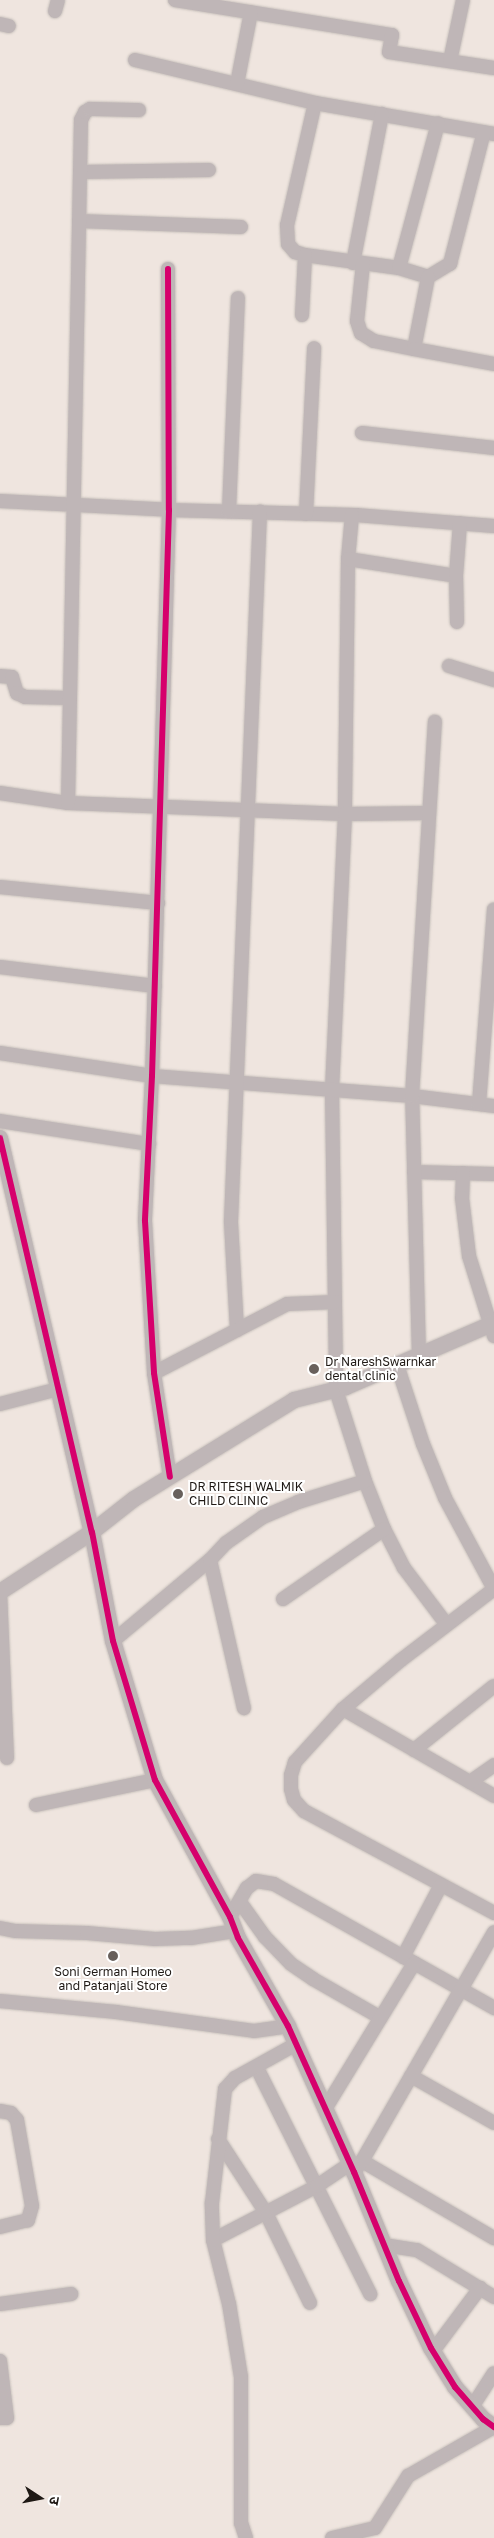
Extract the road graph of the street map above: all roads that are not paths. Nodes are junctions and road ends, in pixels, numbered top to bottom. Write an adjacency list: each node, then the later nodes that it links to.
1 (175, 0): 3 (street)
2 (463, 0): 5 (street)
3 (251, 12): 5 (street); 7 (street)
4 (135, 60): 7 (street)
5 (450, 61): 6 (street)
6 (494, 68)
7 (237, 84): 8 (street)
8 (315, 102): 10 (street); 17 (street)
9 (139, 110): 14 (street)
10 (382, 114): 11 (street); 18 (street)
11 (438, 123): 12 (street); 19 (street)
12 (489, 133): 21 (street)
13 (209, 170): 14 (street)
14 (80, 172): 15 (street)
15 (78, 221): 16 (street); 30 (street)
16 (241, 227)
17 (305, 255): 18 (street); 23 (street)
18 (358, 264): 19 (street); 25 (street)
19 (399, 268): 21 (street)
20 (168, 269): 31 (street)
21 (428, 277): 25 (street)
22 (238, 298): 32 (street)
23 (302, 315)
24 (314, 348): 34 (street)
25 (414, 349): 26 (street)
26 (494, 364)
27 (362, 433): 28 (street)
28 (494, 448)
29 (0, 501): 30 (street)
30 (72, 505): 31 (street); 44 (street)
31 (169, 510): 32 (street); 48 (street)
32 (229, 511): 33 (street)
33 (260, 512): 34 (street); 49 (street)
34 (306, 514): 35 (street)
35 (358, 515): 36 (street); 38 (street)
36 (460, 523): 37 (street); 39 (street)
37 (494, 526)
38 (352, 559): 39 (street); 51 (street)
39 (456, 576): 40 (street)
40 (457, 622)
41 (449, 666): 43 (street)
42 (0, 676): 44 (street)
43 (494, 680)
44 (70, 698): 47 (street)
45 (435, 722): 50 (street)
46 (0, 793): 47 (street)
47 (68, 803): 48 (street)
48 (161, 806): 49 (street); 53 (street)
49 (248, 810): 51 (street); 60 (street)
50 (430, 813): 51 (street); 62 (street)
51 (345, 814): 61 (street)
52 (0, 887): 53 (street)
53 (158, 903): 56 (street)
54 (494, 911): 57 (street)
55 (0, 967): 56 (street)
56 (155, 986): 59 (street)
57 (490, 1020): 63 (street)
58 (0, 1053): 59 (street)
59 (152, 1076): 60 (street); 67 (street)
60 (237, 1082): 61 (street); 74 (street)
61 (332, 1090): 62 (street); 72 (street)
62 (412, 1096): 63 (street); 69 (street)
63 (479, 1104): 64 (street)
64 (494, 1106)
65 (0, 1121): 67 (street)
66 (0, 1138): 68 (street)
67 (149, 1144): 77 (street)
68 (2, 1157): 78 (street)
69 (414, 1172): 70 (street); 75 (street)
70 (463, 1173): 71 (street); 73 (street)
71 (494, 1174)
72 (335, 1302): 74 (street); 79 (street)
73 (492, 1328): 75 (street)
74 (237, 1330): 77 (street)
75 (419, 1356): 76 (street)
76 (398, 1365): 79 (street); 86 (street)
77 (154, 1373): 81 (street)
78 (58, 1390): 80 (street); 84 (street)
79 (336, 1390): 81 (street); 82 (street)
80 (0, 1404)
81 (170, 1477): 84 (street)
82 (366, 1481): 83 (street); 85 (street)
83 (384, 1529): 88 (street); 89 (street)
84 (92, 1532): 87 (street); 90 (street)
85 (210, 1560): 90 (street); 92 (street)
86 (494, 1589): 89 (street)
87 (0, 1591): 95 (street)
88 (283, 1599)
89 (447, 1625): 93 (street)
90 (114, 1640): 97 (street)
91 (494, 1686): 94 (street)
92 (244, 1708)
93 (343, 1710): 94 (street); 101 (street)
94 (414, 1750): 98 (street)
95 (7, 1758)
96 (494, 1765): 98 (street)
97 (155, 1780): 100 (street); 104 (street)
98 (470, 1782): 99 (street)
99 (494, 1796)
100 (36, 1805)
101 (441, 1885): 103 (street); 107 (street)
102 (240, 1902): 104 (street); 107 (street); 111 (street)
103 (494, 1913)
104 (232, 1924): 105 (street); 112 (street)
105 (0, 1928)
106 (494, 1932): 108 (street)
107 (408, 1960): 108 (street); 111 (street)
108 (461, 1990): 110 (street); 115 (street)
109 (0, 2001): 112 (street)
110 (494, 2008)
111 (381, 2018): 116 (street)
112 (288, 2026): 113 (street)
113 (296, 2044): 114 (street); 116 (street)
114 (257, 2068): 119 (street); 121 (street)
115 (411, 2076): 118 (street); 120 (street)
116 (325, 2108): 120 (street)
117 (0, 2111): 123 (street)
118 (494, 2123)
119 (218, 2139): 122 (street); 125 (street)
120 (355, 2166): 121 (street); 124 (street); 126 (street)
121 (317, 2186): 122 (street); 129 (street)
122 (266, 2213): 125 (street); 131 (street)
123 (0, 2228)
124 (494, 2238)
125 (213, 2240): 139 (street)
126 (384, 2245): 127 (street); 133 (street)
127 (480, 2288): 130 (street); 133 (street)
128 (72, 2294): 132 (street)
129 (370, 2294)
130 (494, 2296)
131 (310, 2303)
132 (0, 2304)
133 (433, 2351): 136 (street)
134 (0, 2361): 137 (street)
135 (494, 2373): 136 (street)
136 (472, 2407): 138 (street)
137 (0, 2418)
138 (494, 2427): 140 (street)
139 (246, 2538)
140 (332, 2538)

